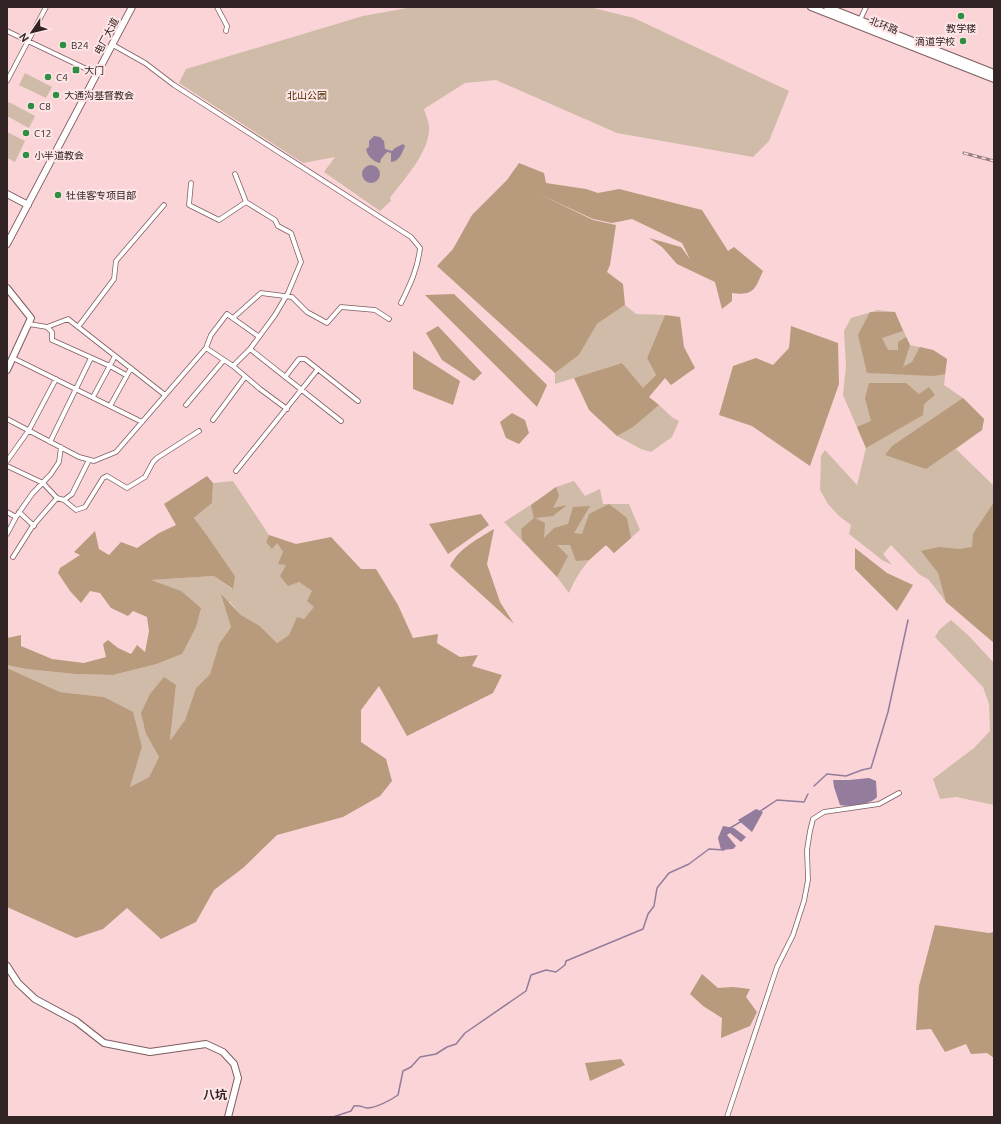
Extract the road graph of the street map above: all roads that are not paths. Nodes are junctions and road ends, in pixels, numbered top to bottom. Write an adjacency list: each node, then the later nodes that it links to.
1 (46, 7): 10 (street)
2 (132, 7): 11 (street, 电厂大道)
3 (217, 7): 9 (street)
4 (811, 7): 14 (street, 北环路)
5 (827, 7): 7 (street)
6 (866, 7): 7 (street)
7 (860, 20): 12 (street)
8 (7, 31): 10 (street)
9 (226, 31)
10 (28, 41): 13 (street); 15 (street)
11 (113, 44): 13 (street, 电厂大道); 25 (street)
12 (994, 73)
13 (97, 74): 20 (street, 电厂大道)
14 (994, 79)
15 (7, 81)
16 (235, 174): 19 (street)
17 (191, 184): 19 (street)
18 (7, 194): 20 (street)
19 (246, 202): 24 (street)
20 (28, 205): 22 (street, 电厂大道)
21 (164, 205): 30 (street)
22 (7, 244)
23 (7, 288): 28 (street)
24 (286, 296): 26 (street); 27 (street); 31 (street)
25 (401, 303)
26 (233, 318): 31 (street); 32 (street)
27 (389, 319)
28 (29, 324): 29 (street); 35 (street)
29 (47, 327): 30 (street); 36 (street)
30 (78, 327): 34 (street)
31 (258, 336): 33 (street)
32 (206, 348): 37 (street); 49 (street)
33 (250, 349): 39 (street); 45 (street)
34 (115, 356): 38 (street); 40 (street)
35 (13, 358): 42 (street); 46 (street)
36 (92, 358): 38 (street); 47 (street)
37 (224, 360): 39 (street); 52 (street)
38 (110, 366): 43 (street); 50 (street)
39 (233, 366): 44 (street)
40 (130, 368): 43 (street); 49 (street)
41 (318, 369): 45 (street); 48 (street); 51 (street)
42 (7, 370)
43 (126, 375): 53 (street)
44 (245, 377): 54 (street); 56 (street)
45 (285, 377): 48 (street)
46 (56, 379): 47 (street); 59 (street)
47 (77, 389): 50 (street); 61 (street)
48 (302, 390): 54 (street); 57 (street)
49 (165, 395): 58 (street)
50 (93, 398): 53 (street)
51 (358, 401)
52 (186, 405)
53 (110, 406): 58 (street)
54 (287, 409): 66 (street)
55 (7, 419): 59 (street)
56 (213, 420)
57 (341, 421)
58 (142, 422): 63 (street)
59 (29, 430): 61 (street); 64 (street)
60 (199, 431): 69 (street)
61 (50, 442): 62 (street)
62 (61, 447): 63 (street); 67 (street)
63 (89, 460): 69 (street)
64 (7, 461)
65 (7, 466): 67 (street)
66 (236, 471)
67 (42, 483): 68 (street); 71 (street)
68 (57, 498): 69 (street); 73 (street)
69 (64, 500)
70 (7, 512): 72 (street)
71 (19, 512): 72 (street); 73 (street)
72 (16, 517): 74 (street)
73 (34, 526): 75 (street)
74 (7, 534)
75 (13, 556)
76 (899, 793): 79 (street)
77 (7, 966): 78 (street)
78 (228, 1117)
79 (726, 1117)

